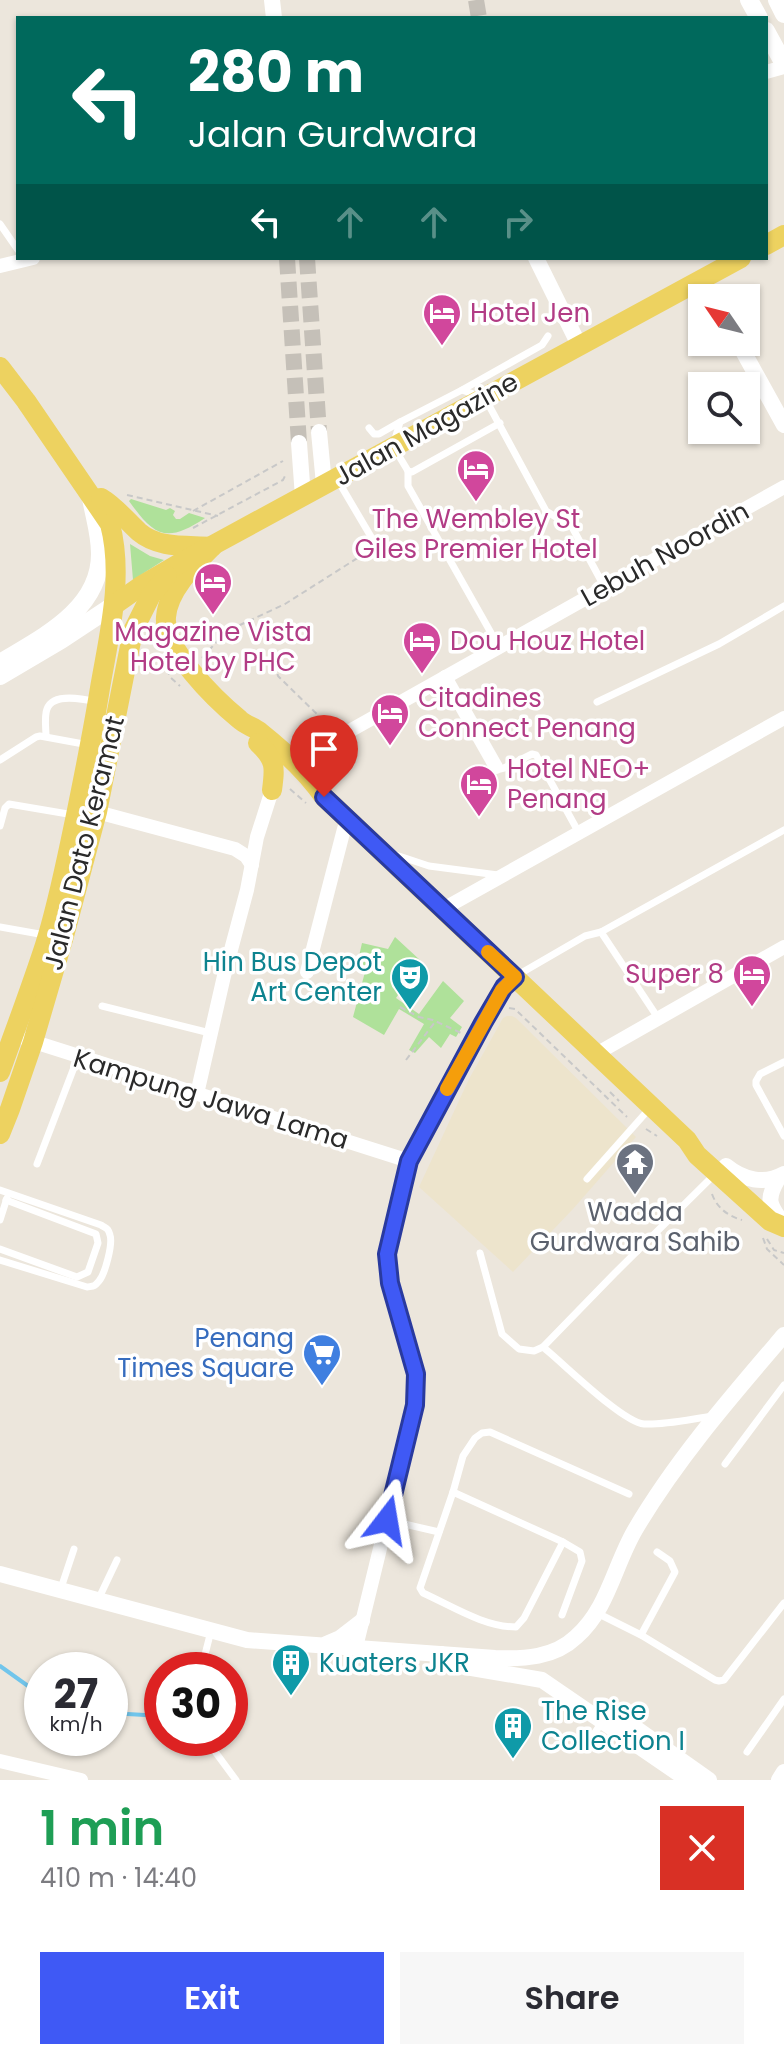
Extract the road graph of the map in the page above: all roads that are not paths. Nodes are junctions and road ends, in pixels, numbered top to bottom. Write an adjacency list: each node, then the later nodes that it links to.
1 (777, 0): 2 (main road)
2 (784, 14)
3 (768, 35): 4 (main road)
4 (784, 65)
5 (0, 224): 6 (lane)
6 (16, 245)
7 (537, 260): 12 (street)
8 (737, 260): 9 (main road, Jalan Magazine)
9 (703, 278): 10 (street); 12 (main road, Jalan Magazine)
10 (706, 284)
11 (548, 336): 15 (lane)
12 (579, 345): 16 (main road, Jalan Magazine)
13 (746, 356): 19 (street)
14 (0, 367): 27 (main road)
15 (462, 390): 16 (lane); 17 (lane)
16 (485, 398): 18 (lane); 23 (main road, Jalan Magazine)
17 (400, 422): 20 (lane); 23 (lane)
18 (500, 423): 24 (lane); 32 (lane)
19 (784, 425)
20 (369, 428)
21 (319, 432): 25 (street)
22 (299, 443): 28 (street)
23 (393, 446): 24 (lane); 25 (main road, Jalan Magazine)
24 (410, 471): 35 (lane)
25 (330, 481): 28 (main road, Jalan Magazine); 30 (lane)
26 (784, 487): 32 (street, Lebuh Noordin)
27 (90, 493): 29 (main road); 33 (main road, Jalan Dato Keramat); 36 (main road)
28 (303, 497): 29 (main road, Jalan Magazine)
29 (212, 547): 31 (main road, Jalan Magazine); 42 (main road)
30 (378, 549)
31 (182, 562): 33 (main road, Jalan Magazine); 50 (main road, Jalan Dato Keramat)
32 (605, 588): 35 (street, Lebuh Noordin)
33 (114, 605): 37 (main road); 39 (main road, Jalan Dato Keramat)
34 (784, 606): 40 (lane)
35 (499, 647): 38 (street, Lebuh Noordin)
36 (0, 663)
37 (0, 676)
38 (445, 677): 46 (street, Lebuh Noordin); 47 (street)
39 (98, 702): 43 (lane); 44 (main road, Jalan Dato Keramat)
40 (597, 702)
41 (784, 718): 55 (street)
42 (241, 721): 46 (main road); 48 (main road)
43 (46, 736): 44 (lane); 45 (lane)
44 (91, 745): 51 (main road, Jalan Dato Keramat)
45 (0, 760)
46 (295, 763): 49 (main road)
47 (496, 767): 55 (lane)
48 (272, 790): 49 (main road); 56 (street)
49 (324, 797): 52 (main road)
50 (97, 812): 57 (street); 71 (main road, Jalan Dato Keramat)
51 (76, 816): 53 (lane); 64 (main road, Jalan Dato Keramat)
52 (348, 820): 58 (main road); 66 (street)
53 (0, 826)
54 (784, 830): 63 (lane)
55 (579, 833): 60 (street)
56 (257, 837): 57 (street); 59 (street)
57 (235, 849): 59 (street)
58 (380, 849): 60 (lane); 61 (main road)
59 (252, 865): 70 (street)
60 (503, 875): 61 (street)
61 (443, 909): 67 (main road)
62 (0, 927): 64 (lane)
63 (601, 932): 67 (lane); 69 (lane)
64 (48, 936): 71 (main road, Jalan Dato Keramat)
65 (784, 947): 69 (street)
66 (307, 972)
67 (515, 977): 72 (main road); 80 (street)
68 (102, 1006): 70 (lane)
69 (658, 1018): 72 (street)
70 (213, 1034): 76 (street)
71 (23, 1039): 73 (street, Kampung Jawa Lama); 75 (main road, Jalan Dato Keramat); 78 (main road, Jalan Dato Keramat)
72 (596, 1054): 77 (main road)
73 (78, 1057): 76 (street, Kampung Jawa Lama); 81 (lane)
74 (784, 1062): 79 (lane)
75 (0, 1070)
76 (197, 1094): 80 (street, Kampung Jawa Lama)
77 (644, 1114): 82 (main road); 84 (lane)
78 (0, 1134)
79 (784, 1136)
80 (409, 1161): 98 (street)
81 (37, 1164)
82 (721, 1169): 83 (street); 87 (main road); 92 (lane)
83 (781, 1176): 87 (street)
84 (587, 1179)
85 (5, 1194): 86 (lane); 88 (lane); 90 (lane)
86 (0, 1220)
87 (784, 1226)
88 (0, 1249)
89 (480, 1253): 92 (lane)
90 (0, 1260)
91 (784, 1335): 94 (street)
92 (543, 1347): 94 (lane)
93 (784, 1385): 95 (lane)
94 (716, 1416): 108 (street)
95 (725, 1464)
96 (453, 1492): 97 (lane); 99 (lane); 100 (lane)
97 (629, 1494)
98 (387, 1520): 99 (lane); 110 (street)
99 (439, 1532): 100 (lane)
100 (563, 1542): 109 (lane)
101 (74, 1549): 105 (lane)
102 (657, 1552): 112 (lane)
103 (117, 1560): 106 (lane)
104 (0, 1574): 105 (street)
105 (61, 1590): 106 (street)
106 (98, 1600): 111 (street)
107 (784, 1603): 112 (lane)
108 (597, 1613): 112 (lane); 116 (street)
109 (562, 1615)
110 (362, 1621): 113 (street); 114 (street)
111 (211, 1631): 113 (street); 115 (lane)
112 (641, 1635)
113 (324, 1645): 114 (street)
114 (356, 1647): 116 (street)
115 (206, 1652)
116 (440, 1653): 118 (street)
117 (784, 1699): 120 (lane)
118 (606, 1715): 119 (lane); 125 (street); 126 (street)
119 (588, 1743)
120 (747, 1752)
121 (218, 1756): 124 (lane)
122 (0, 1761): 123 (street)
123 (81, 1780)
124 (236, 1780)
125 (688, 1780)
126 (709, 1780)

